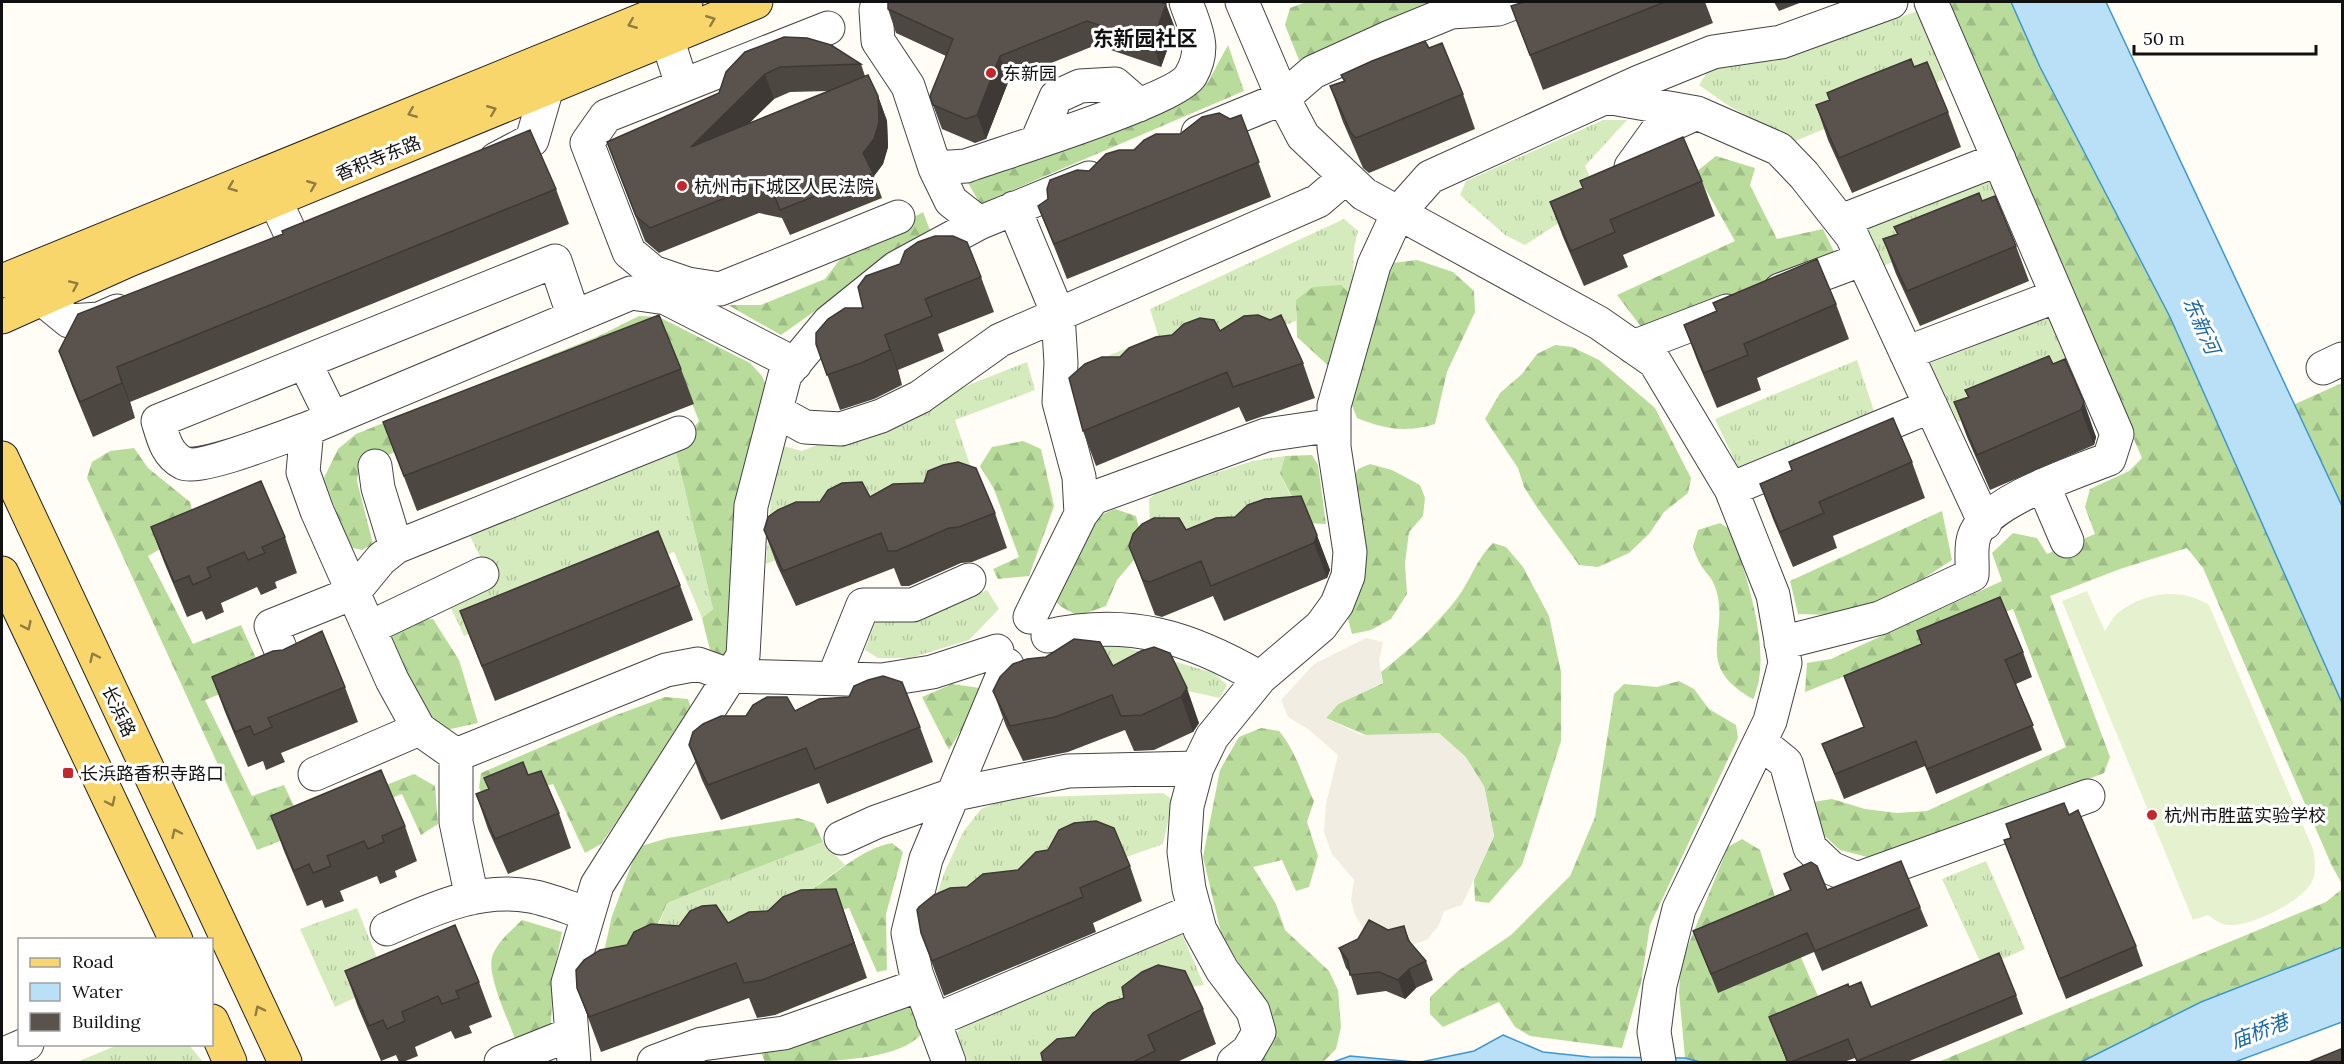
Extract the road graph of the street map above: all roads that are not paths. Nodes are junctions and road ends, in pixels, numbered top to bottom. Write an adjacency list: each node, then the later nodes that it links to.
1 (686, 2): 33 (main road, 香积寺东路, one-way to 33)
2 (756, 2): 10 (main road, 香积寺东路, one-way to 2)
3 (888, 2): 20 (street)
4 (1186, 2): 20 (street)
5 (1242, 2): 14 (street)
6 (1516, 2): 14 (street)
7 (1891, 2): 13 (street)
8 (1931, 2): 17 (street)
9 (828, 28): 11 (street)
10 (667, 38): 11 (street); 12 (main road, 香积寺东路)
11 (682, 86): 26 (street)
12 (547, 88): 21 (street); 23 (main road, 香积寺东路, one-way to 12)
13 (1606, 97): 15 (street); 25 (street)
14 (1283, 98): 16 (street); 22 (street)
15 (1697, 113): 19 (street); 27 (street)
16 (1175, 142)
17 (1999, 159): 27 (street); 34 (street)
18 (1122, 164): 24 (street)
19 (1631, 167)
20 (935, 168): 28 (street)
21 (464, 173)
22 (1346, 177): 25 (street); 37 (street)
23 (275, 200): 30 (street); 35 (main road, 香积寺东路, one-way to 23)
24 (1014, 208): 28 (street); 37 (street)
25 (1398, 213): 40 (street); 47 (street)
26 (898, 217)
27 (1841, 221): 32 (street)
28 (979, 223): 43 (street)
29 (326, 228): 30 (street)
30 (294, 241): 31 (street)
31 (261, 254)
32 (1863, 259): 40 (street); 41 (street)
33 (2, 281)
34 (2057, 296): 41 (street); 51 (street)
35 (42, 298): 36 (street); 39 (main road, 香积寺东路)
36 (142, 301)
37 (1058, 314): 45 (street); 53 (street)
38 (574, 316): 42 (street); 43 (street); 46 (street)
39 (2, 317)
40 (1633, 347): 52 (street)
41 (1906, 353): 44 (street)
42 (305, 363): 46 (street); 46 (street)
43 (795, 364): 45 (street)
44 (1931, 406): 52 (street); 54 (street)
45 (776, 411): 66 (street)
46 (320, 423): 60 (street)
47 (1334, 425): 53 (street); 68 (street)
48 (679, 433): 56 (street)
49 (2, 458): 90 (main road, 长浜路, one-way to 49)
50 (375, 466): 56 (street)
51 (2043, 485): 54 (street); 55 (street)
52 (1731, 489): 63 (street)
53 (1081, 514): 61 (street)
54 (1985, 523): 63 (street)
55 (2067, 541)
56 (396, 547): 60 (street)
57 (2, 573): 81 (main road, one-way to 81)
58 (482, 574): 62 (street)
59 (969, 580): 67 (street)
60 (353, 593): 62 (street); 65 (street)
61 (1039, 626): 64 (street); 64 (street); 68 (street)
62 (369, 628): 69 (street)
63 (1781, 643): 70 (street)
64 (1002, 658): 67 (street); 74 (street)
65 (288, 669)
66 (731, 675): 67 (street); 71 (street); 79 (street)
67 (834, 677)
68 (1260, 678): 72 (street)
69 (419, 729): 71 (street); 73 (street)
70 (1760, 742): 75 (street); 94 (street)
71 (456, 755): 77 (street)
72 (1197, 768): 74 (street); 78 (street)
73 (315, 774)
74 (955, 794): 76 (street); 82 (street)
75 (2088, 796)
76 (842, 838)
77 (472, 898): 79 (street); 80 (street)
78 (1195, 910): 83 (street); 93 (street)
79 (588, 914): 86 (street)
80 (387, 929)
81 (176, 938)
82 (920, 985): 83 (street); 92 (street)
83 (933, 1021): 88 (street)
84 (213, 1023): 89 (main road)
85 (22, 1046): 87 (street)
86 (572, 1048): 91 (street)
87 (2, 1055)
88 (943, 1060)
89 (230, 1062)
90 (285, 1062)
91 (501, 1062)
92 (654, 1062)
93 (1234, 1062)
94 (1659, 1062)

